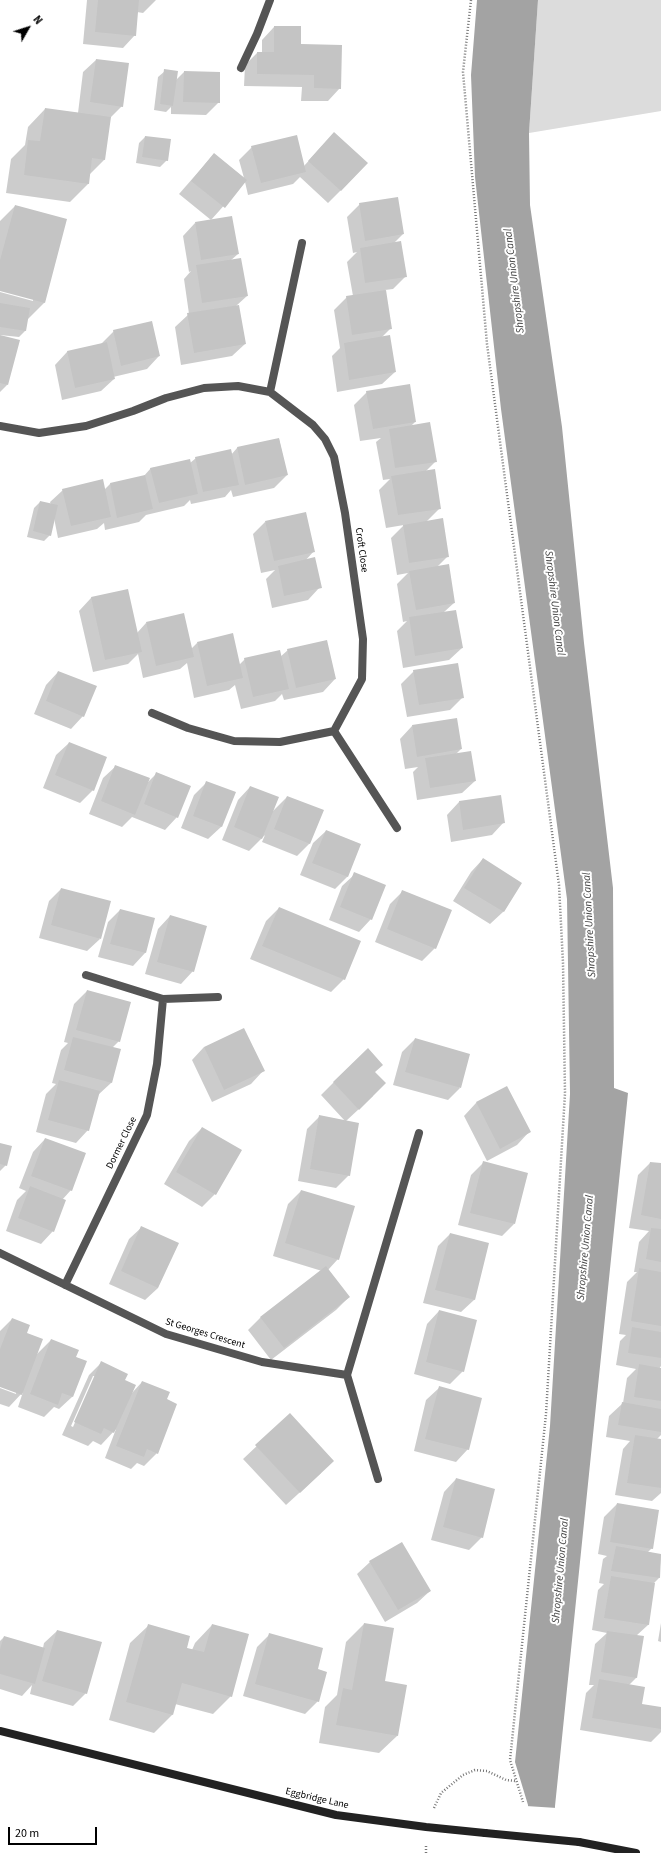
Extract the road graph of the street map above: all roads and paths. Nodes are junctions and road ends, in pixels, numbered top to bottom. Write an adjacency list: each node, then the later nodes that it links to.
1 (270, 0): 3 (street)
2 (471, 0): 19 (path)
3 (240, 68)
4 (302, 242): 5 (street)
5 (270, 392): 6 (street, Croft Close); 8 (street, Croft Close)
6 (0, 426)
7 (152, 713): 8 (street)
8 (334, 731): 9 (street)
9 (396, 828)
10 (86, 975): 12 (street)
11 (218, 997): 12 (street)
12 (163, 999): 15 (street, Dormer Close)
13 (419, 1134): 16 (street)
14 (0, 1253): 15 (street, St Georges Crescent)
15 (64, 1285): 16 (street, St Georges Crescent)
16 (347, 1375): 17 (street)
17 (378, 1478)
18 (0, 1731): 21 (street, Eggbridge Lane)
19 (517, 1781): 20 (path); 21 (path)
20 (523, 1802)
21 (426, 1827): 22 (street, Eggbridge Lane, bridge)
22 (636, 1853)

